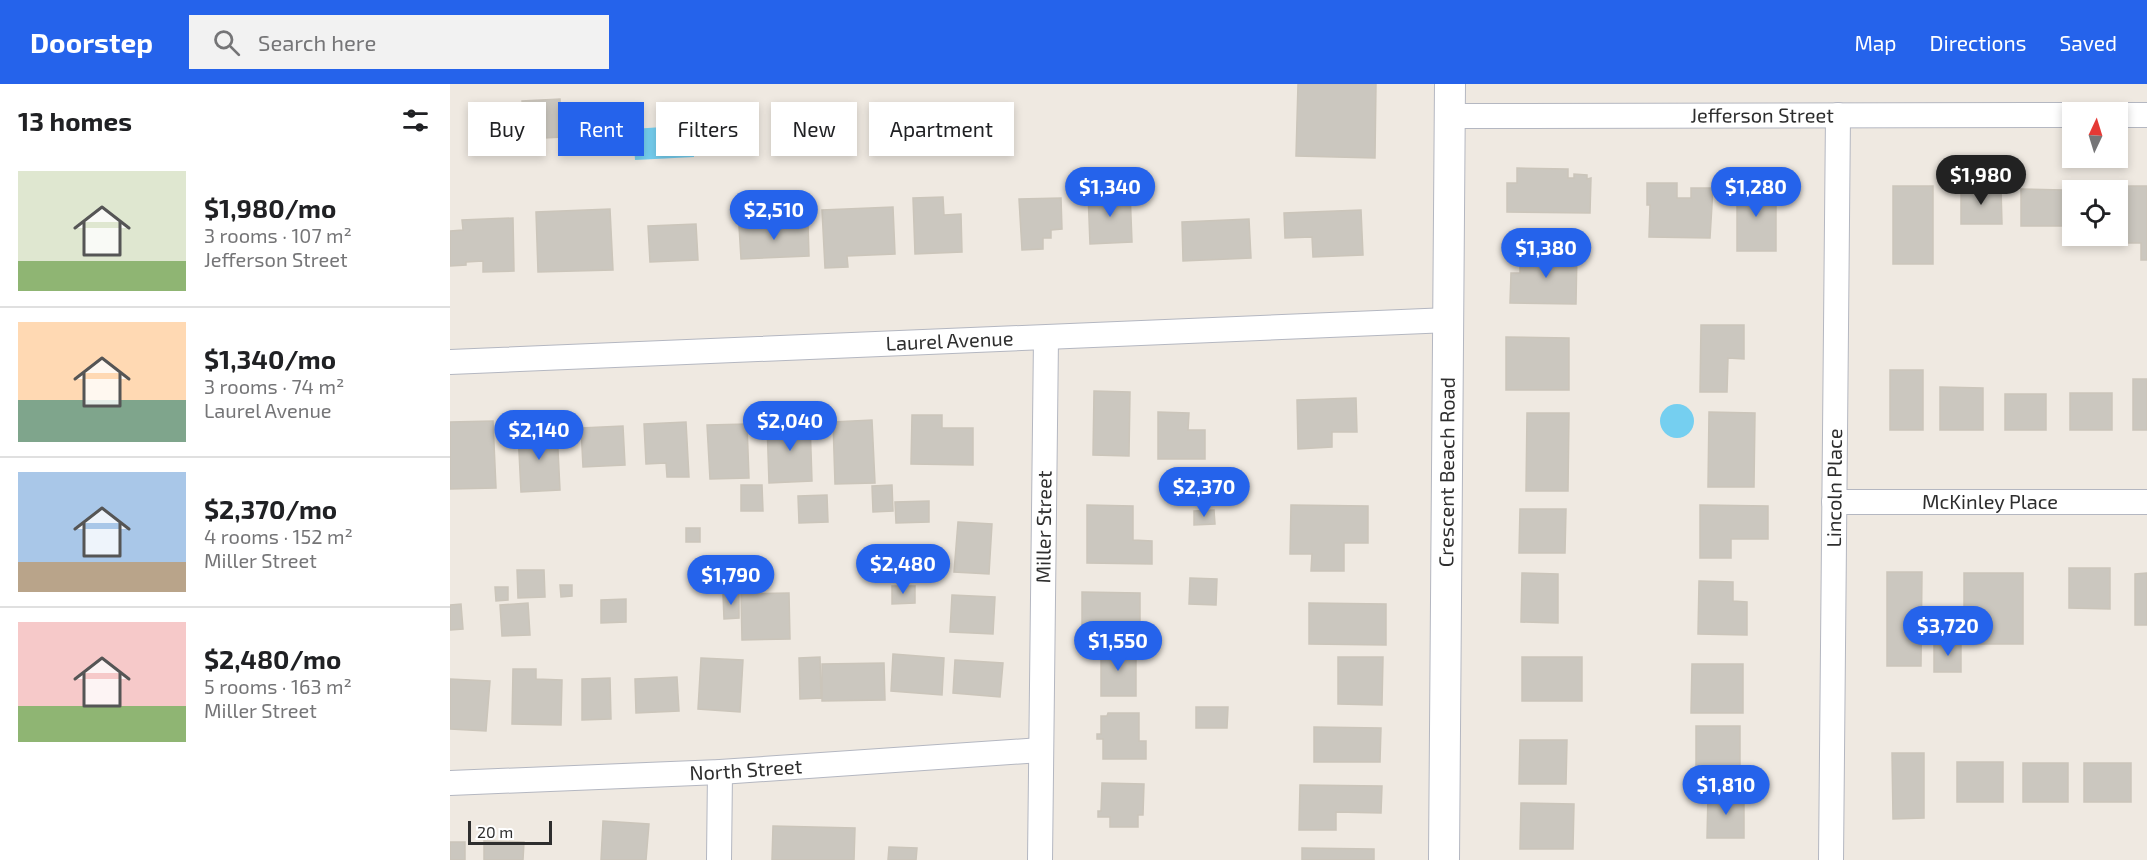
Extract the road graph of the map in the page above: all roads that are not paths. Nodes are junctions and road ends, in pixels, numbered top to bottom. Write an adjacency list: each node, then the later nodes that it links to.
1 (1450, 84): 3 (street, Crescent Beach Road)
2 (1838, 115): 3 (street, Jefferson Street); 4 (street, Jefferson Street); 10 (street, Lincoln Place)
3 (1450, 116): 7 (street, Crescent Beach Road)
4 (2062, 116)
5 (2128, 116): 6 (street)
6 (2147, 116)
7 (1449, 320): 8 (street, Laurel Avenue); 17 (street, Crescent Beach Road)
8 (1046, 338): 9 (street, Laurel Avenue); 12 (street, Miller Street)
9 (450, 362)
10 (1834, 502): 11 (street, McKinley Place); 18 (street, Lincoln Place)
11 (2147, 502)
12 (1041, 750): 13 (street, North Street); 16 (street, Miller Street)
13 (720, 772): 14 (street, North Street); 15 (street)
14 (450, 783)
15 (719, 860)
16 (1040, 860)
17 (1444, 860)
18 (1831, 860)

